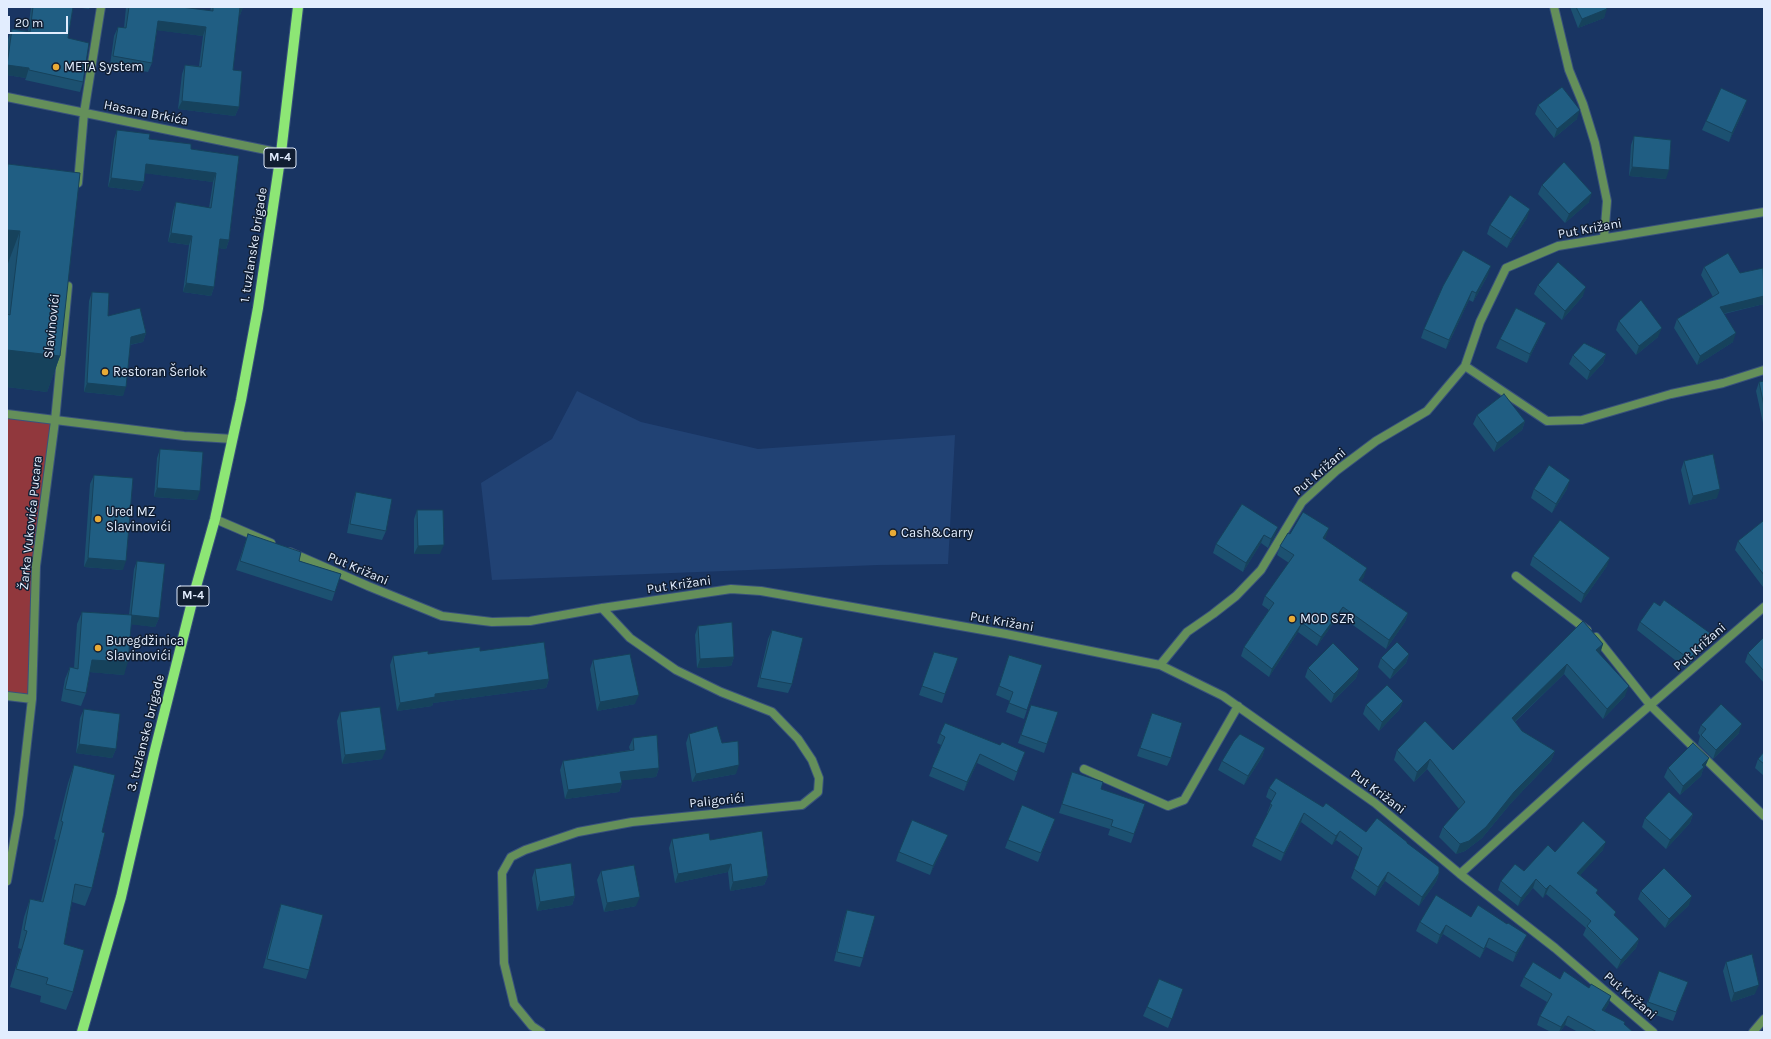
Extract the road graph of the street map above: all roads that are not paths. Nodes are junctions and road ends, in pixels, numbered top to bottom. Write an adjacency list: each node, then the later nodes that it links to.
1 (102, 7): 5 (street)
2 (298, 7): 6 (main road, 1. tuzlanske brigade / M-4)
3 (1554, 7): 9 (street)
4 (7, 97): 5 (street, Hasana Brkića)
5 (84, 113): 6 (street, Hasana Brkića); 7 (street)
6 (281, 153): 15 (main road, 1. tuzlanske brigade / M-4)
7 (77, 192)
8 (1764, 212): 9 (street, Put Križani)
9 (1604, 238): 11 (street, Put Križani)
10 (68, 279): 14 (street, Slavinovići)
11 (1465, 366): 12 (street); 20 (street, Put Križani)
12 (1764, 370)
13 (7, 414): 14 (street)
14 (55, 421): 15 (street); 22 (street, Žarka Vukovića Pucara)
15 (233, 439): 16 (main road, 3. tuzlanske brigade / M-4)
16 (215, 519): 19 (street, Put Križani); 30 (main road, 3. tuzlanske brigade / M-4)
17 (1516, 576): 24 (street)
18 (1764, 607): 24 (street, Put Križani)
19 (602, 608): 20 (street, Put Križani); 31 (street, Paligorići)
20 (1160, 665): 23 (street, Put Križani)
21 (7, 696): 22 (street)
22 (32, 699): 28 (street, Žarka Vukovića Pucara)
23 (1238, 706): 25 (street); 27 (street, Put Križani)
24 (1651, 706): 26 (street); 27 (street, Put Križani)
25 (1084, 769)
26 (1764, 816)
27 (1460, 874): 32 (street, Put Križani)
28 (7, 881)
29 (1764, 1019): 33 (street)
30 (82, 1032)
31 (541, 1032)
32 (1653, 1032)
33 (1753, 1032)

